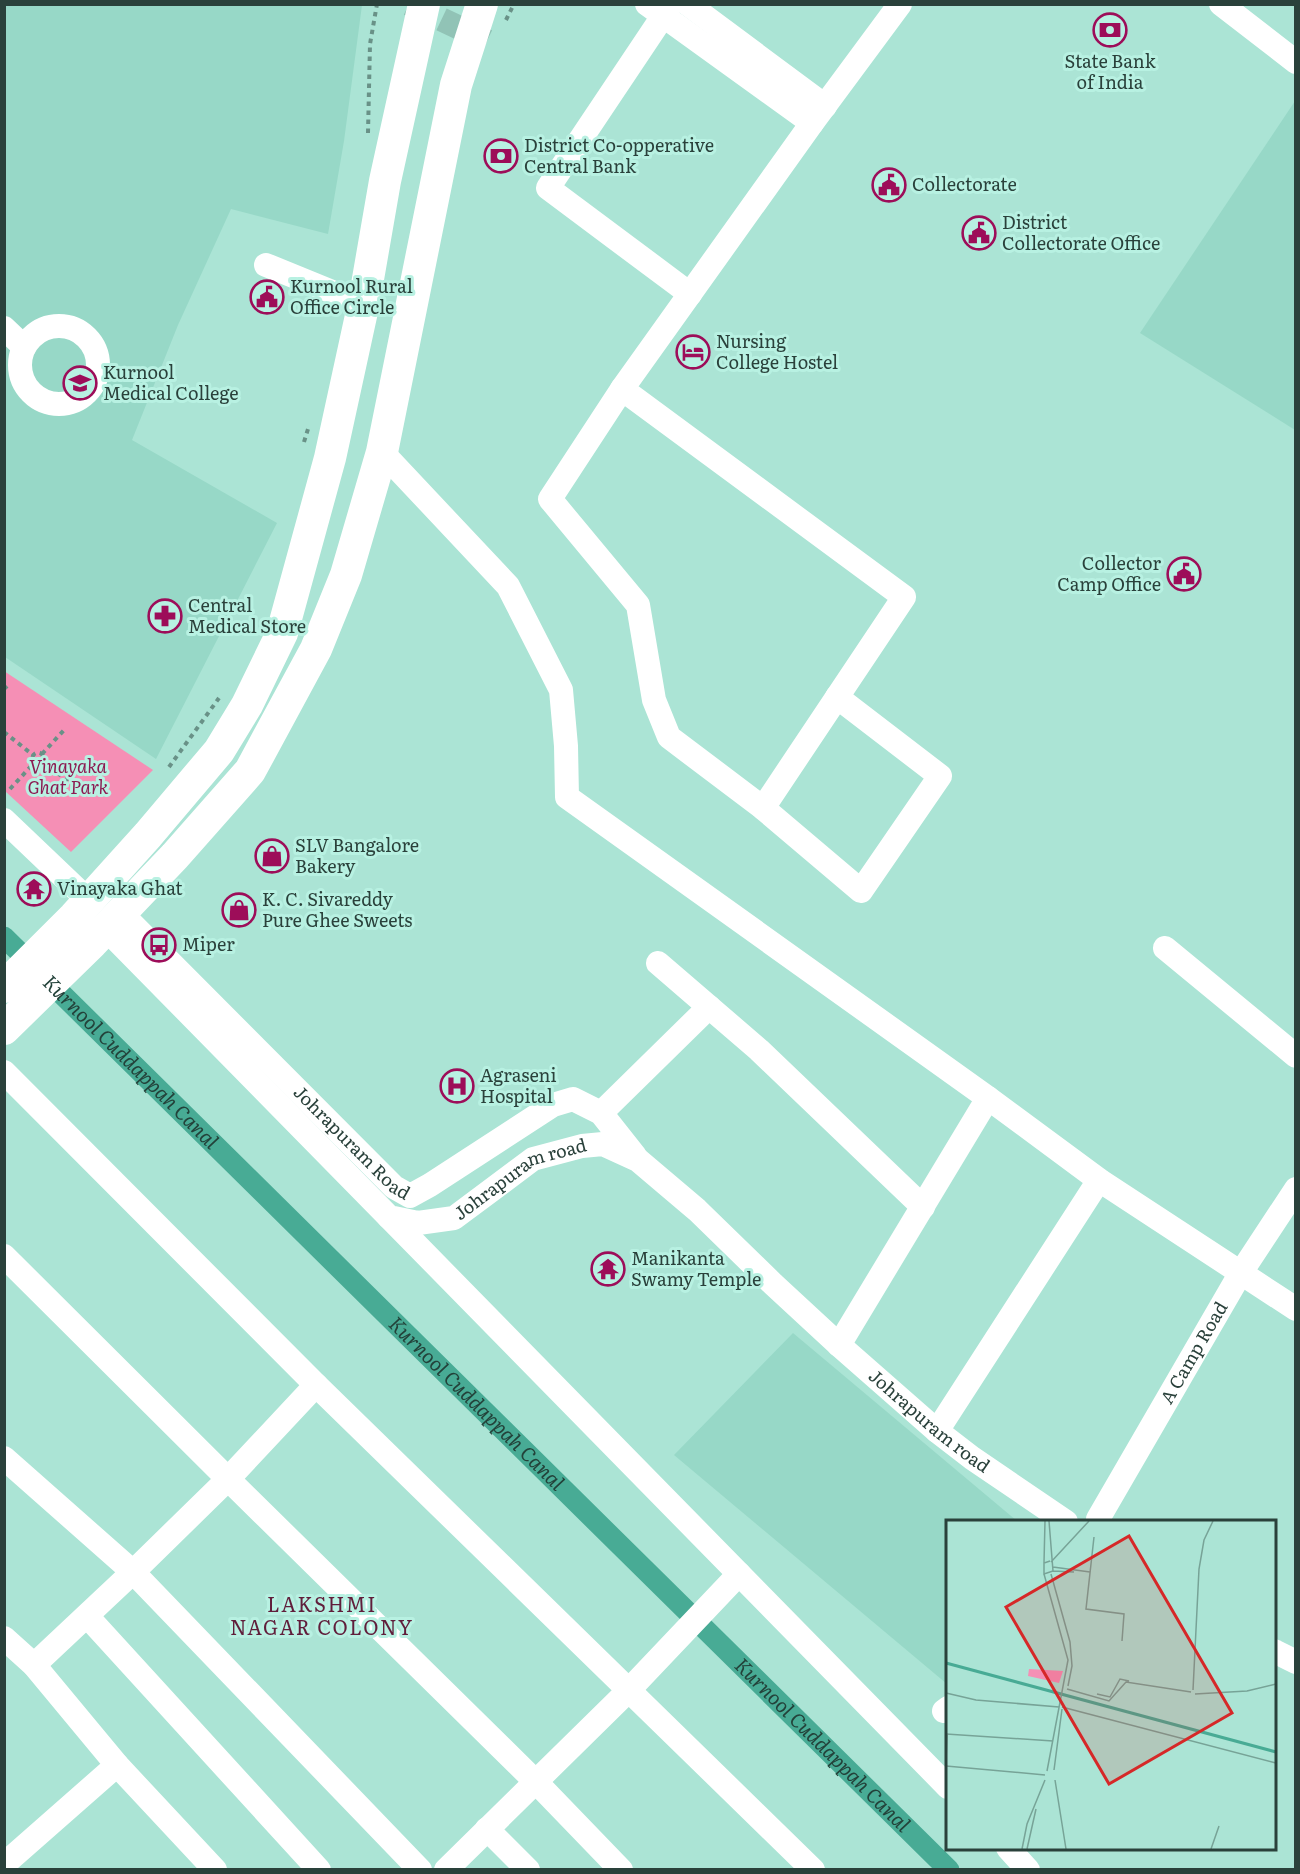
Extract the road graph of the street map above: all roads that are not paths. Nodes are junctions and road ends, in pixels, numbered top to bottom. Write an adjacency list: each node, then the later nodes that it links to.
1 (424, 4): 11 (main road)
2 (482, 4): 15 (main road)
3 (688, 4): 8 (street)
4 (900, 4): 8 (street)
5 (1221, 4): 7 (street)
6 (660, 8): 8 (street); 10 (street)
7 (1296, 62)
8 (818, 114): 10 (street)
9 (266, 265): 11 (street)
10 (690, 294): 14 (street)
11 (364, 302): 19 (main road)
12 (4, 328): 13 (street)
13 (24, 347)
14 (622, 389): 16 (street); 17 (street)
15 (382, 452): 20 (main road); 28 (street)
16 (837, 697): 17 (street); 17 (street)
17 (763, 808)
18 (4, 820): 19 (street)
19 (81, 909): 23 (main road)
20 (106, 928): 25 (main road); 29 (street, Johrapuram Road); 34 (street, Johrapuram road)
21 (1165, 948): 26 (street)
22 (658, 963): 24 (street)
23 (4, 987)
24 (709, 1007): 29 (street); 33 (street)
25 (4, 1029)
26 (1296, 1056)
27 (4, 1072): 39 (street)
28 (988, 1098): 31 (street); 33 (street)
29 (601, 1113): 30 (street, Johrapuram Road)
30 (638, 1160): 34 (street, Johrapuram road); 38 (street, Johrapuram road)
31 (1099, 1180): 36 (street); 40 (street)
32 (1296, 1189): 36 (street, A Camp Road)
33 (923, 1207): 38 (street)
34 (389, 1217): 46 (street)
35 (4, 1256): 42 (street)
36 (1240, 1274): 37 (street); 44 (street, A Camp Road)
37 (1296, 1309)
38 (839, 1345): 40 (street, Johrapuram road)
39 (316, 1385): 42 (street); 52 (street)
40 (937, 1431): 43 (street, Johrapuram road)
41 (4, 1458): 45 (street)
42 (228, 1479): 45 (street); 54 (street)
43 (1065, 1520)
44 (1095, 1520)
45 (133, 1572): 47 (street); 62 (street)
46 (739, 1574): 52 (street); 55 (street)
47 (87, 1616): 51 (street); 61 (street)
48 (4, 1638): 51 (street)
49 (1276, 1652): 50 (street)
50 (1296, 1662)
51 (34, 1665): 53 (street)
52 (628, 1691): 54 (street); 65 (street)
53 (117, 1765): 58 (street); 60 (street)
54 (536, 1782): 56 (street); 59 (street)
55 (946, 1785)
56 (487, 1829): 63 (street); 64 (street)
57 (1010, 1850): 66 (street)
58 (10, 1862)
59 (612, 1866)
60 (215, 1869)
61 (319, 1869)
62 (420, 1869)
63 (446, 1869)
64 (528, 1869)
65 (813, 1869)
66 (1028, 1869)

